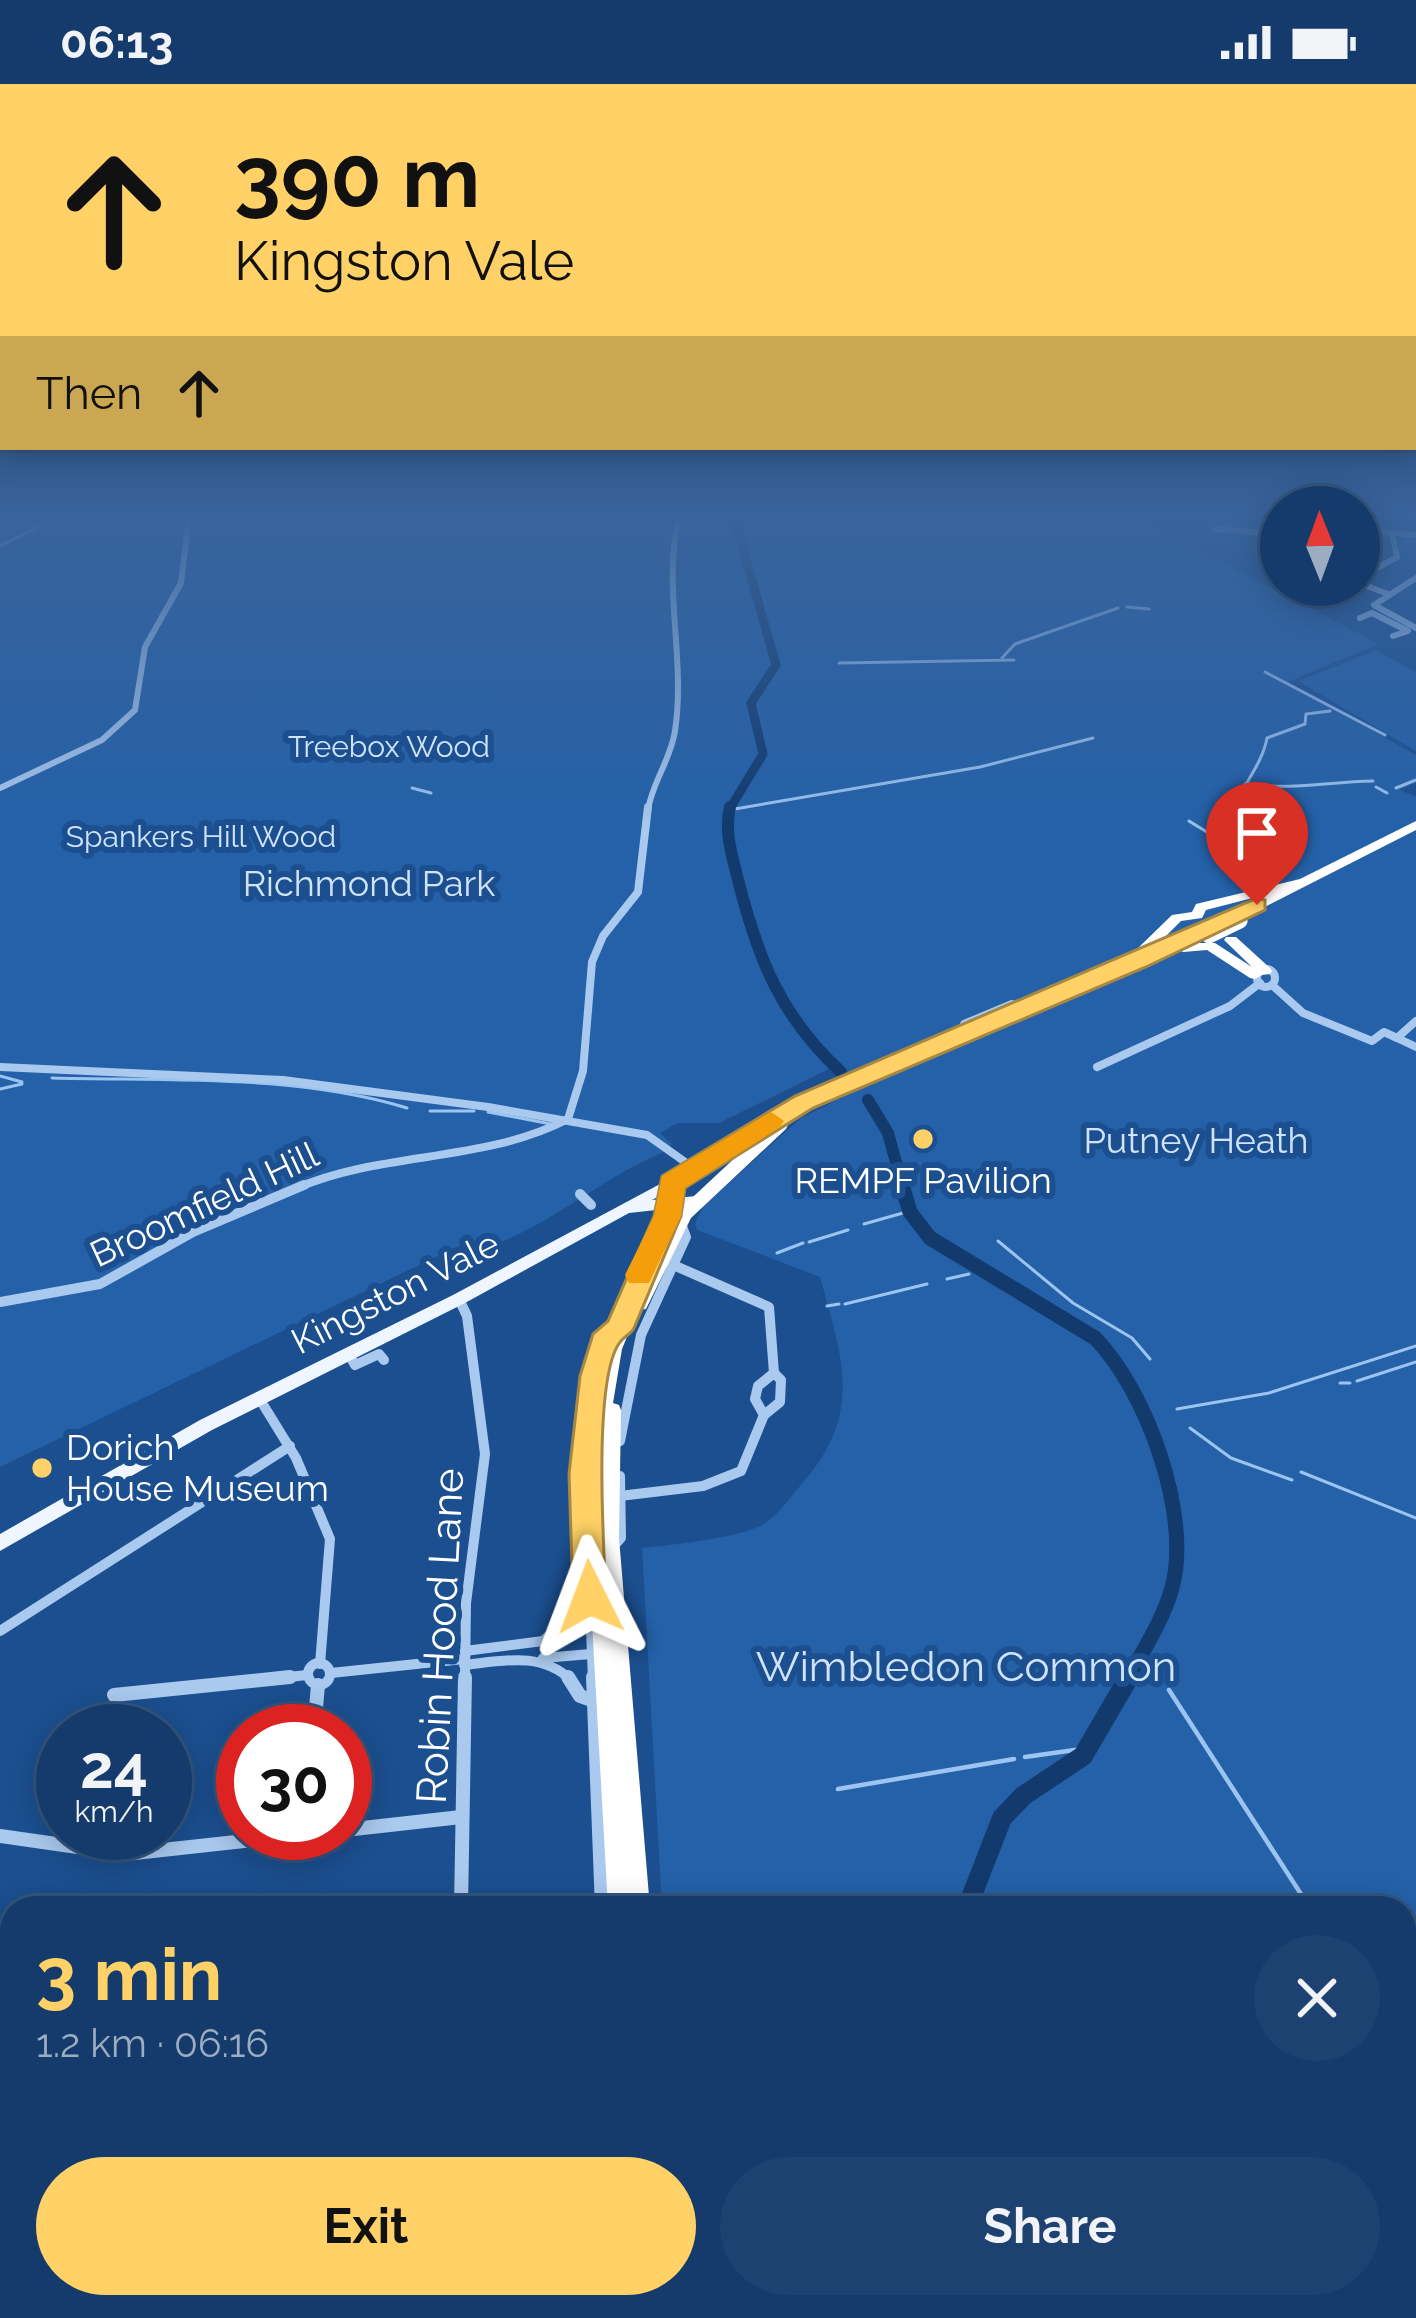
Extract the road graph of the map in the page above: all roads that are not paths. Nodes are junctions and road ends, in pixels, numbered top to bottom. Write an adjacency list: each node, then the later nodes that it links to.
1 (160, 621): 5 (street)
2 (676, 621): 18 (street)
3 (1396, 621): 4 (street)
4 (1393, 636)
5 (0, 788)
6 (1416, 828): 7 (highway); 8 (highway)
7 (1302, 882): 8 (highway); 8 (highway)
8 (1221, 931): 9 (highway); 9 (highway); 10 (highway); 11 (highway); 11 (highway)
9 (1182, 948): 17 (highway)
10 (1263, 979): 13 (street); 16 (street)
11 (1089, 982): 17 (highway)
12 (1416, 1022): 13 (street)
13 (1397, 1038): 14 (street)
14 (1416, 1048)
15 (0, 1067): 18 (street)
16 (1097, 1067)
17 (806, 1104): 19 (highway); 24 (highway)
18 (568, 1119): 19 (street); 27 (street, Broomfield Hill)
19 (695, 1168): 20 (highway)
20 (675, 1181): 22 (main road); 24 (highway)
21 (580, 1194): 23 (street)
22 (626, 1208): 23 (main road, Kingston Vale); 24 (main road, Kingston Vale)
23 (598, 1212): 26 (main road, Kingston Vale)
24 (678, 1221): 25 (street); 28 (highway); 37 (highway)
25 (671, 1264): 31 (street); 35 (street)
26 (459, 1300): 30 (main road, Kingston Vale); 41 (street, Robin Hood Lane)
27 (0, 1302)
28 (613, 1331): 38 (street); 54 (highway)
29 (384, 1360): 30 (street)
30 (350, 1364): 32 (main road, Kingston Vale)
31 (774, 1373): 33 (street); 33 (street)
32 (260, 1398): 34 (street); 36 (main road, Kingston Vale)
33 (764, 1415): 35 (street)
34 (290, 1446): 39 (street); 43 (street)
35 (620, 1496): 37 (street)
36 (0, 1542)
37 (611, 1549): 55 (highway)
38 (587, 1609): 40 (street); 41 (street)
39 (0, 1631)
40 (589, 1654): 42 (street); 46 (street)
41 (464, 1658): 42 (street); 43 (street); 48 (street, Robin Hood Lane)
42 (539, 1659): 46 (street)
43 (325, 1668): 44 (street)
44 (312, 1680): 45 (street); 47 (street)
45 (114, 1695)
46 (594, 1701): 53 (street)
47 (313, 1704)
48 (461, 1817): 49 (street); 52 (street, Robin Hood Lane)
49 (372, 1827)
50 (0, 1836): 51 (street)
51 (216, 1844)
52 (461, 1896)
53 (602, 1896)
54 (619, 1896)
55 (637, 1896)

